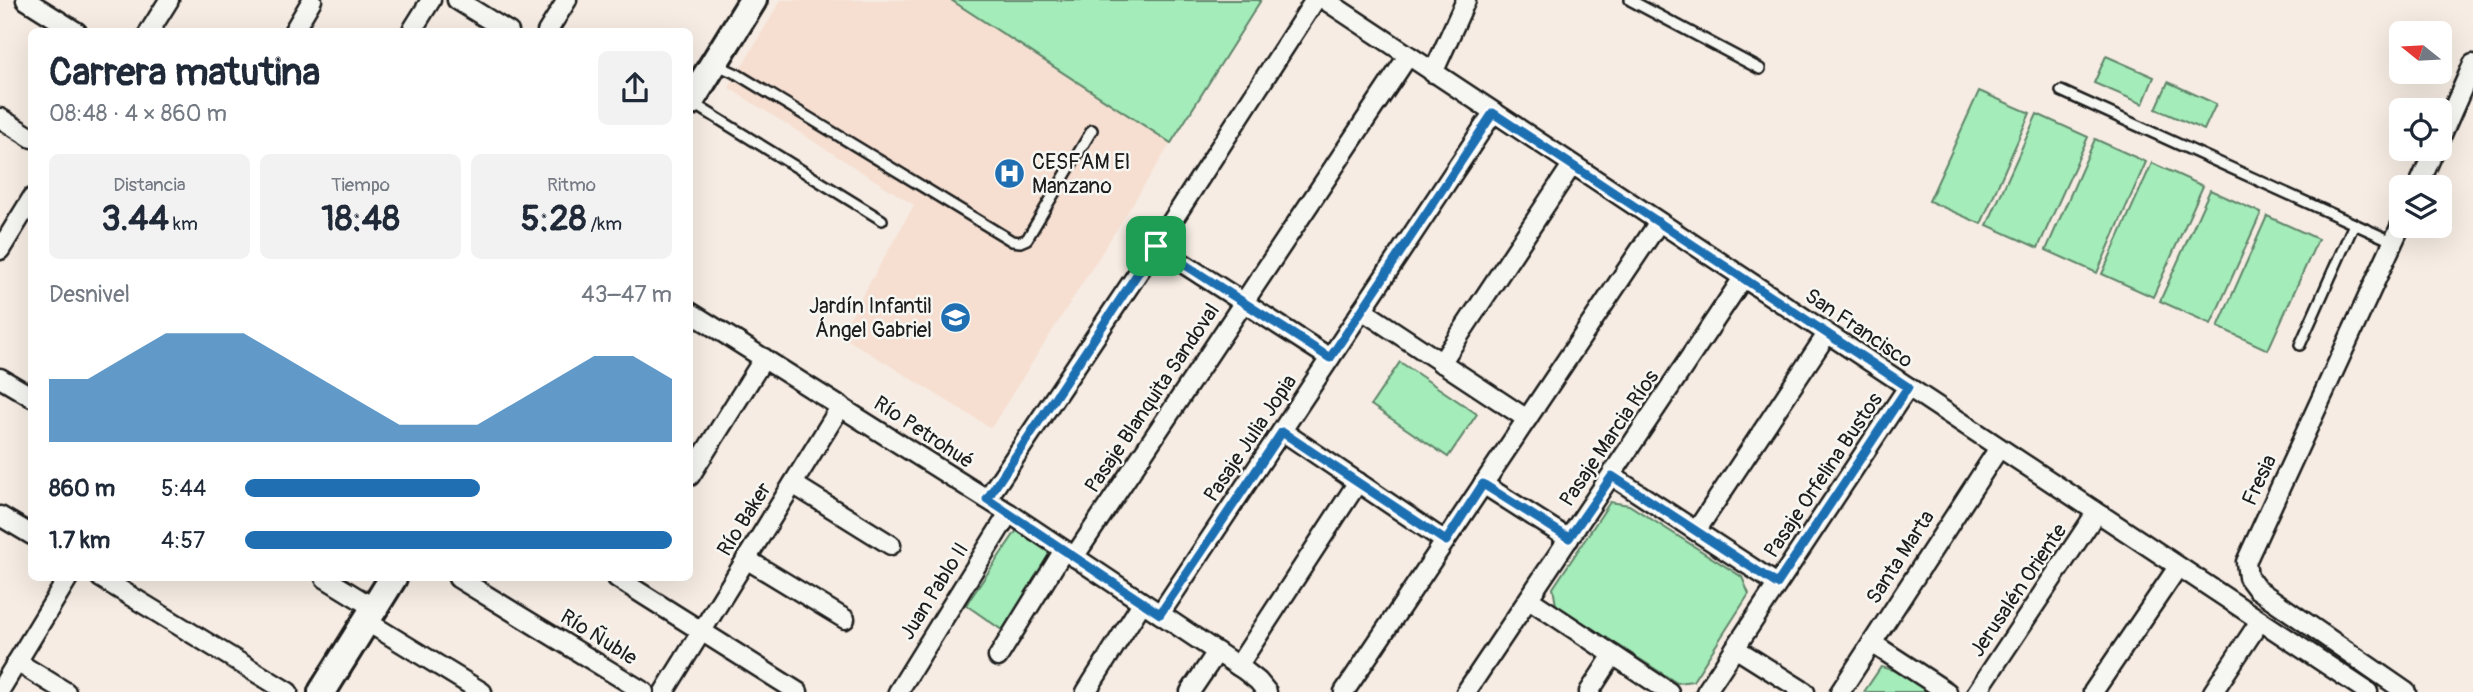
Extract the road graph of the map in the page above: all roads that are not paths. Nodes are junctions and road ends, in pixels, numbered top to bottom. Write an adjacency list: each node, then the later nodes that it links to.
1 (26, 0): 12 (street)
2 (169, 0): 13 (street)
3 (312, 0): 14 (street)
4 (430, 0): 15 (street)
5 (457, 0): 16 (street)
6 (567, 0): 17 (street)
7 (753, 0): 19 (street)
8 (1315, 0): 38 (street)
9 (1325, 0): 18 (street, San Francisco)
10 (1466, 0): 22 (street)
11 (1630, 0): 21 (lane)
12 (71, 28)
13 (152, 28)
14 (295, 28)
15 (413, 28)
16 (502, 28)
17 (550, 28)
18 (1408, 56): 22 (street, San Francisco); 41 (street, Pasaje Blanquita Sandoval)
19 (713, 64): 24 (street); 29 (lane)
20 (2473, 64): 26 (street)
21 (1760, 69)
22 (1433, 73): 27 (street, San Francisco)
23 (2061, 91): 35 (lane)
24 (693, 97)
25 (693, 104): 33 (lane)
26 (2452, 112)
27 (1493, 113): 31 (street, San Francisco); 42 (street, Pasaje Julia Jopia)
28 (0, 118): 30 (street)
29 (1092, 130)
30 (28, 136)
31 (1572, 165): 34 (street, San Francisco); 48 (street)
32 (28, 204): 39 (street)
33 (882, 220)
34 (1659, 222): 40 (street, San Francisco); 53 (street)
35 (2354, 224): 36 (lane); 45 (lane)
36 (2389, 232)
37 (2395, 238): 120 (street, Fresia)
38 (1156, 246): 41 (street); 61 (street)
39 (0, 249)
40 (1743, 278): 44 (street, San Francisco); 57 (street, Pasaje Marcia Ríos)
41 (1244, 302): 47 (street); 70 (street, Pasaje Blanquita Sandoval)
42 (1362, 310): 47 (street, Pasaje Julia Jopia); 48 (street)
43 (693, 314): 46 (street, Río Petrohué)
44 (1827, 334): 50 (street, San Francisco); 65 (street)
45 (2300, 345)
46 (764, 358): 52 (street, Río Petrohué); 56 (street)
47 (1330, 358): 54 (street, Pasaje Julia Jopia)
48 (1441, 363): 53 (street)
49 (0, 378): 51 (street)
50 (1908, 387): 55 (street, San Francisco); 79 (street, Pasaje Orfelina Bustos)
51 (28, 395)
52 (841, 406): 59 (street, Río Baker); 61 (street, Río Petrohué)
53 (1527, 419): 60 (street)
54 (1282, 432): 58 (street); 83 (street, Pasaje Julia Jopia)
55 (1999, 448): 63 (street, San Francisco); 87 (street, Santa Marta)
56 (693, 472)
57 (1612, 476): 65 (street); 67 (street, Pasaje Marcia Ríos)
58 (1358, 482): 68 (street); 93 (street)
59 (793, 484): 69 (street); 71 (street, Río Baker)
60 (1483, 484): 67 (street); 68 (street)
61 (987, 499): 62 (street, Río Petrohué)
62 (1009, 513): 70 (street, Río Petrohué); 95 (street, Juan Pablo II)
63 (2096, 513): 72 (street, San Francisco); 115 (street, Jerusalén Oriente)
64 (0, 516): 66 (street)
65 (1696, 531): 79 (street)
66 (28, 533)
67 (1569, 538): 80 (street, Pasaje Marcia Ríos)
68 (1446, 541): 107 (street)
69 (891, 545)
70 (1069, 554): 81 (street, Río Petrohué); 91 (street, Pasaje Blanquita Sandoval)
71 (746, 559): 84 (street); 86 (street, Río Baker)
72 (2178, 566): 85 (street, San Francisco); 116 (street)
73 (66, 581): 92 (street)
74 (106, 581): 98 (street)
75 (329, 581): 82 (street)
76 (391, 581): 82 (street)
77 (463, 581): 101 (street, Río Ñuble)
78 (625, 581): 86 (street)
79 (1777, 584): 88 (street, Pasaje Orfelina Bustos)
80 (1529, 599): 90 (street); 108 (street, Pasaje Marcia Ríos)
81 (1142, 603): 83 (street, Río Petrohué); 104 (street)
82 (370, 614): 99 (street); 100 (street)
83 (1160, 614): 89 (street, Río Petrohué)
84 (845, 619)
85 (2260, 621): 94 (street, San Francisco); 117 (street)
86 (702, 631): 102 (street, Río Baker); 103 (street)
87 (1872, 643): 113 (street, Santa Marta); 114 (street)
88 (1735, 648): 111 (street, Pasaje Orfelina Bustos); 112 (street)
89 (1216, 652): 93 (street, Río Petrohué); 105 (street)
90 (1614, 655): 109 (street); 110 (street)
91 (998, 657)
92 (17, 662): 96 (street); 97 (street)
93 (1238, 666): 106 (street, Río Petrohué)
94 (2344, 676): 118 (street); 119 (street, San Francisco)
95 (907, 689)
96 (0, 690)
97 (66, 692)
98 (288, 692)
99 (322, 692)
100 (482, 692)
101 (644, 692)
102 (664, 692)
103 (798, 692)
104 (1086, 692)
105 (1190, 692)
106 (1267, 692)
107 (1344, 692)
108 (1466, 692)
109 (1589, 692)
110 (1669, 692)
111 (1706, 692)
112 (1805, 692)
113 (1840, 692)
114 (1947, 692)
115 (1977, 692)
116 (2093, 692)
117 (2213, 692)
118 (2333, 692)
119 (2368, 692)
120 (2406, 692)

